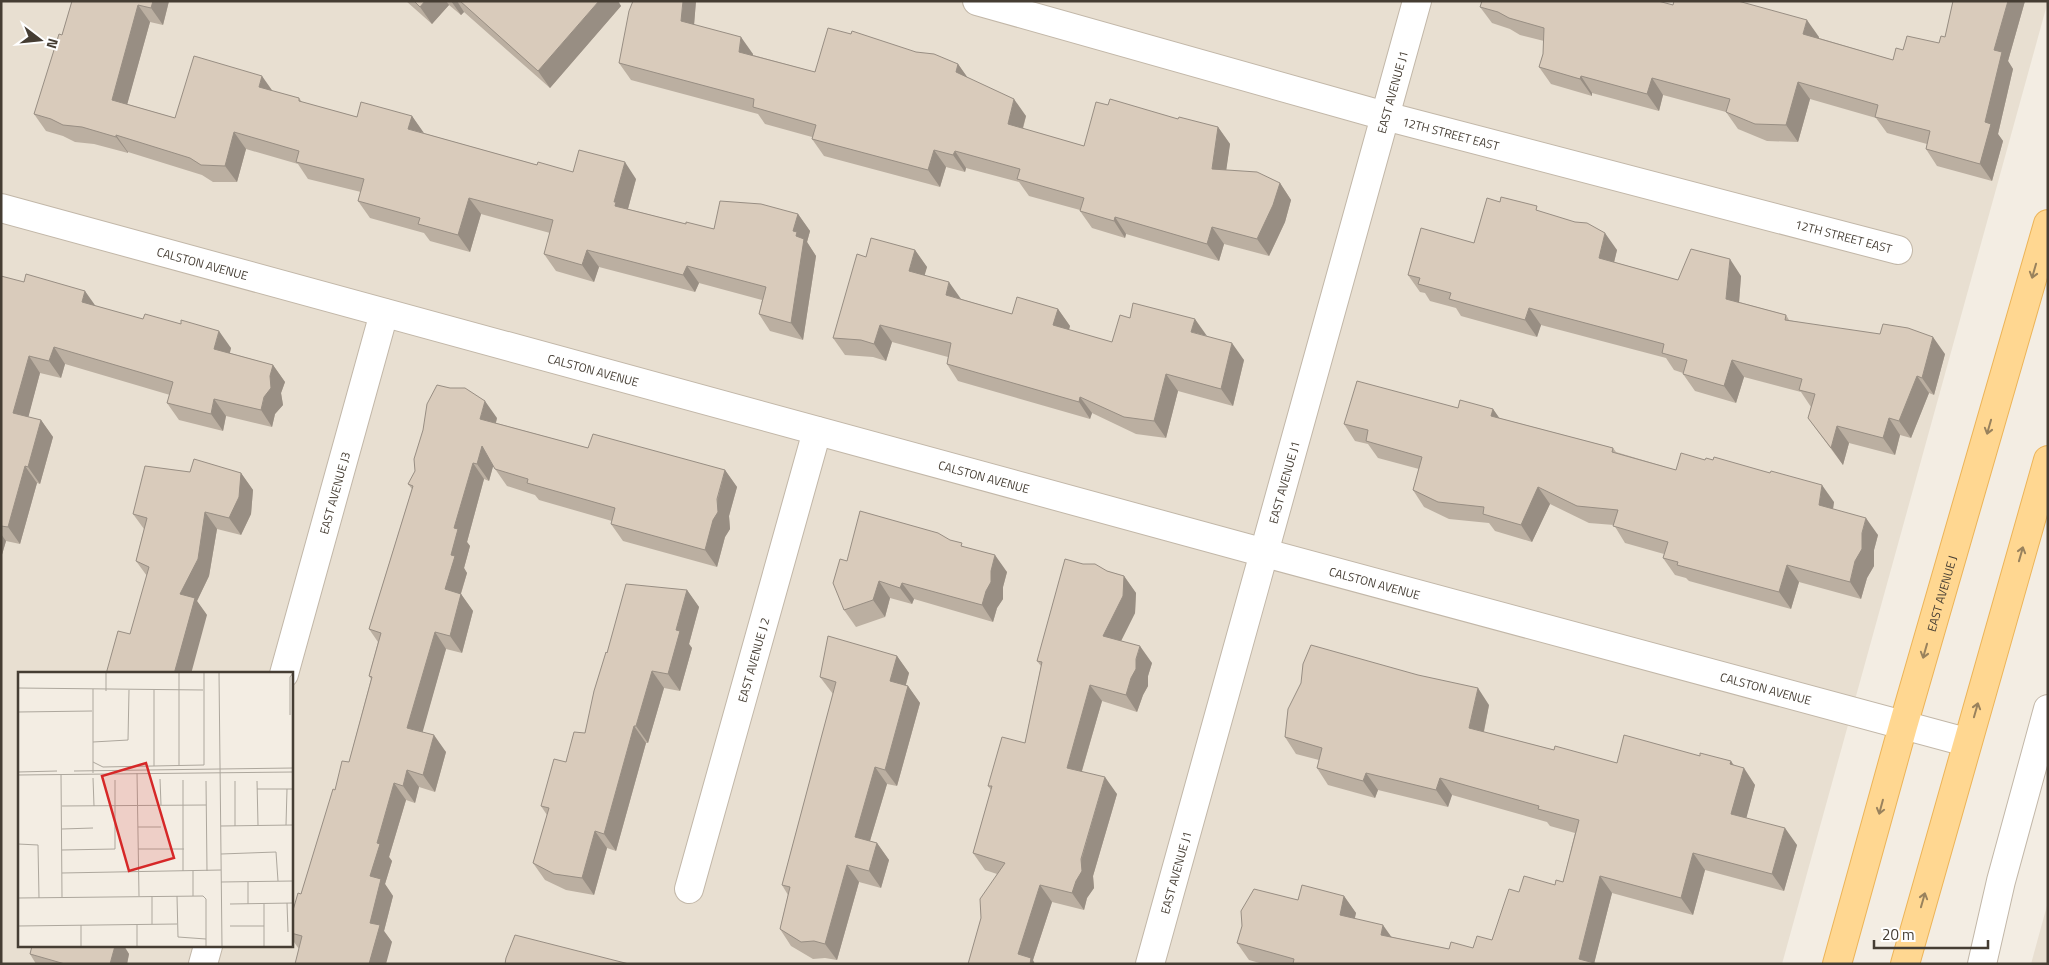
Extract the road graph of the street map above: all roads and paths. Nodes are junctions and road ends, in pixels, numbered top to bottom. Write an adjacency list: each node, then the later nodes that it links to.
1 (977, 1): 3 (street, 12TH STREET EAST)
2 (1417, 1): 3 (street, EAST AVENUE J1)
3 (1385, 116): 6 (street, 12TH STREET EAST); 10 (street, EAST AVENUE J1)
4 (1, 208): 7 (street, CALSTON AVENUE)
5 (2048, 224): 13 (main road, EAST AVENUE J, one-way to 13)
6 (1898, 250)
7 (384, 313): 8 (street, CALSTON AVENUE); 11 (street, EAST AVENUE J3)
8 (817, 431): 10 (street, CALSTON AVENUE); 15 (street, EAST AVENUE J 2)
9 (2048, 460): 14 (main road, one-way to 9)
10 (1264, 553): 13 (street, CALSTON AVENUE); 18 (street, EAST AVENUE J1)
11 (285, 672)
12 (2048, 709): 21 (street)
13 (1903, 726): 14 (street, CALSTON AVENUE); 19 (main road, EAST AVENUE J, one-way to 19)
14 (1966, 742): 20 (main road, one-way to 14)
15 (689, 889)
16 (207, 948): 17 (street)
17 (203, 964)
18 (1150, 964)
19 (1837, 964)
20 (1905, 964)
21 (1982, 964)

